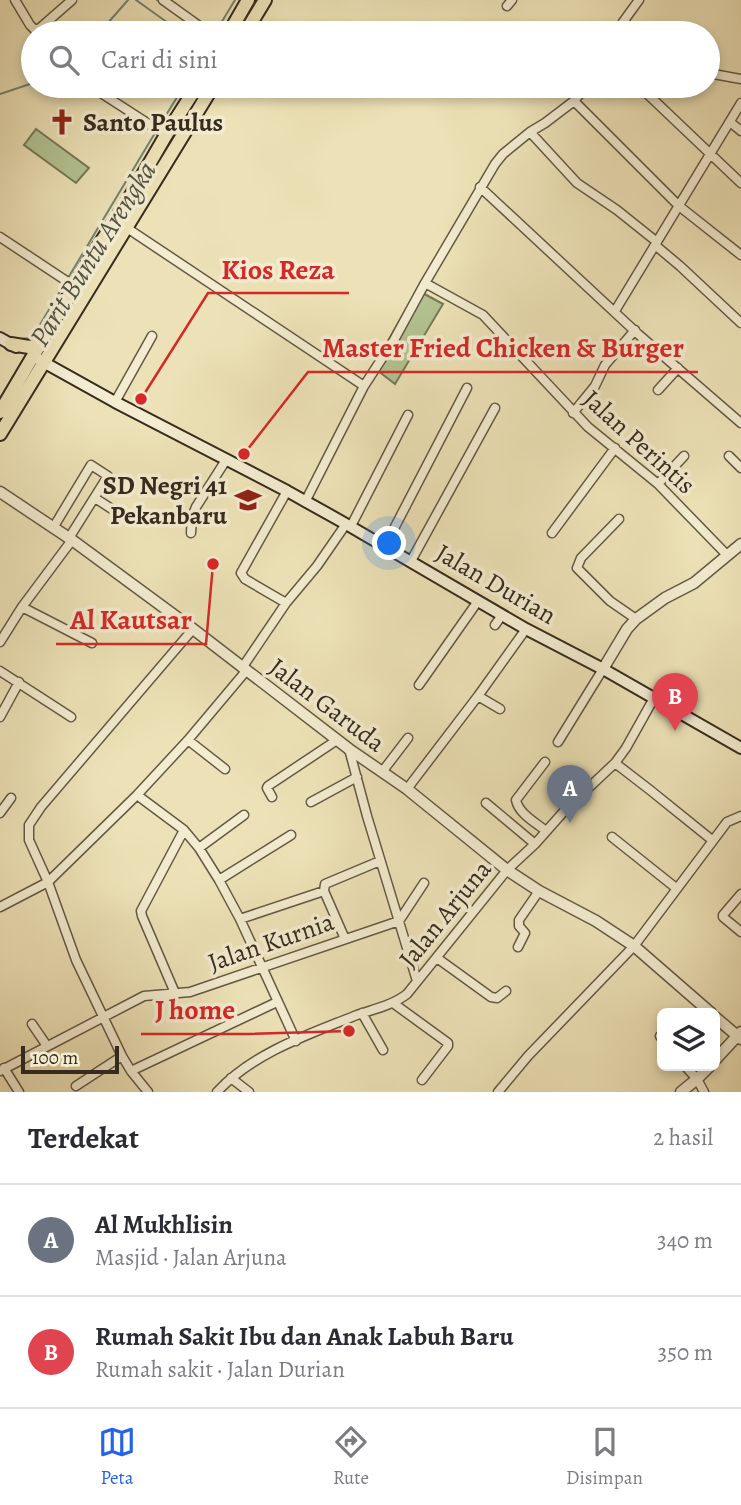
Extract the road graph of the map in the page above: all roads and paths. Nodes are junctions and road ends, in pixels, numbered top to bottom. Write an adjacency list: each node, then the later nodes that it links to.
1 (15, 0): 7 (street)
2 (72, 0): 8 (street)
3 (163, 0): 9 (street)
4 (248, 0): 10 (main road)
5 (265, 0): 11 (main road)
6 (639, 0): 12 (street)
7 (28, 21)
8 (48, 21)
9 (192, 21)
10 (236, 21)
11 (252, 21)
12 (624, 21)
13 (720, 75): 14 (street)
14 (741, 79)
15 (108, 98): 22 (street)
16 (187, 98): 22 (main road)
17 (206, 98): 29 (main road)
18 (652, 98): 25 (street)
19 (574, 100): 24 (street); 28 (street)
20 (741, 103): 21 (street)
21 (730, 122): 23 (street); 25 (street)
22 (159, 131): 34 (main road)
23 (741, 131)
24 (530, 132): 27 (street); 31 (street)
25 (710, 154): 26 (street); 28 (street)
26 (741, 183)
27 (480, 187): 33 (street); 35 (street)
28 (679, 206): 31 (street); 32 (street)
29 (130, 230): 40 (main road); 42 (street)
30 (0, 237): 34 (street)
31 (656, 244): 35 (street); 36 (street)
32 (741, 255)
33 (425, 283): 42 (street); 49 (street, Jalan Perintis)
34 (71, 284): 40 (main road)
35 (615, 311): 37 (street)
36 (741, 323)
37 (635, 330): 41 (street); 49 (street)
38 (152, 335): 46 (street)
39 (6, 341): 40 (main road)
40 (44, 359): 45 (main road); 46 (main road, Jalan Durian); 52 (main road)
41 (678, 368): 44 (street); 51 (street)
42 (364, 386): 62 (street)
43 (467, 388): 70 (street)
44 (658, 390)
45 (4, 397): 48 (main road)
46 (115, 402): 56 (main road, Jalan Durian)
47 (495, 408): 72 (street)
48 (0, 412)
49 (573, 413): 53 (street, Jalan Perintis)
50 (408, 415): 65 (street)
51 (741, 423)
52 (0, 434)
53 (615, 448): 58 (street, Jalan Perintis); 68 (street)
54 (684, 456): 58 (street)
55 (729, 456): 57 (street)
56 (226, 460): 59 (main road, Jalan Durian); 67 (street)
57 (741, 468)
58 (658, 484): 71 (street, Jalan Perintis)
59 (287, 491): 62 (main road, Jalan Durian); 74 (street)
60 (0, 492): 66 (street, Jalan Garuda)
61 (94, 498): 63 (street); 66 (street); 69 (street)
62 (305, 502): 65 (main road, Jalan Durian)
63 (124, 517)
64 (619, 519): 77 (street)
65 (348, 525): 70 (main road, Jalan Durian); 74 (street)
66 (52, 528): 69 (street, Jalan Garuda)
67 (191, 533)
68 (552, 533)
69 (70, 539): 75 (street); 79 (street, Jalan Garuda)
70 (385, 546): 72 (main road, Jalan Durian)
71 (736, 551): 77 (street)
72 (411, 561): 73 (main road, Jalan Durian)
73 (478, 601): 76 (main road, Jalan Durian); 87 (street)
74 (286, 603): 84 (street)
75 (22, 607): 81 (street); 82 (street)
76 (502, 615): 78 (street); 80 (main road, Jalan Durian)
77 (636, 619): 83 (street)
78 (495, 625)
79 (193, 629): 84 (street, Jalan Garuda); 123 (street)
80 (526, 629): 83 (main road, Jalan Durian); 88 (street)
81 (0, 642)
82 (92, 643)
83 (603, 669): 89 (main road, Jalan Durian); 96 (street)
84 (244, 670): 94 (street); 95 (street, Jalan Garuda)
85 (0, 671): 86 (street)
86 (19, 682): 91 (street); 92 (street)
87 (419, 685)
88 (478, 696): 90 (street); 104 (street)
89 (654, 698): 97 (main road, Jalan Durian); 100 (street, Jalan Arjuna)
90 (500, 709)
91 (71, 717)
92 (0, 718)
93 (408, 738): 102 (street)
94 (188, 740): 101 (street); 105 (street)
95 (337, 740): 98 (street, Jalan Garuda); 106 (street)
96 (558, 743)
97 (741, 748)
98 (349, 749): 102 (street, Jalan Garuda); 103 (street)
99 (545, 762): 114 (street)
100 (615, 763): 114 (street, Jalan Arjuna); 117 (street)
101 (225, 769)
102 (382, 772): 104 (street, Jalan Garuda)
103 (357, 777): 108 (street); 120 (street)
104 (407, 789): 121 (street, Jalan Garuda)
105 (137, 795): 113 (street); 123 (street)
106 (272, 797)
107 (12, 798): 110 (street)
108 (311, 802)
109 (486, 803): 118 (street)
110 (0, 813)
111 (244, 815): 119 (street)
112 (741, 816): 117 (street)
113 (184, 830): 119 (street); 140 (street)
114 (546, 831): 118 (street, Jalan Arjuna)
115 (291, 835): 122 (street)
116 (612, 837): 125 (street)
117 (712, 840): 125 (street)
118 (535, 844): 121 (street, Jalan Arjuna)
119 (199, 848): 122 (street)
120 (380, 861): 126 (street); 131 (street)
121 (507, 870): 127 (street, Jalan Garuda); 136 (street, Jalan Arjuna)
122 (219, 880): 130 (street)
123 (47, 882): 129 (street); 145 (street)
124 (424, 883): 131 (street)
125 (676, 888): 134 (street)
126 (324, 891): 130 (street); 133 (street)
127 (539, 891): 134 (street, Jalan Garuda); 135 (street)
128 (741, 894): 132 (street)
129 (0, 907)
130 (240, 919): 137 (street)
131 (399, 921): 133 (street, Jalan Kurnia); 138 (street)
132 (741, 932)
133 (345, 939): 137 (street, Jalan Kurnia)
134 (634, 946): 143 (street, Jalan Garuda); 166 (street)
135 (518, 947)
136 (437, 958): 138 (street, Jalan Arjuna); 139 (street)
137 (262, 968): 140 (street, Jalan Kurnia); 141 (street)
138 (417, 981): 142 (street, Jalan Arjuna)
139 (506, 991)
140 (175, 993): 145 (street, Jalan Kurnia)
141 (277, 1002): 149 (street); 155 (street)
142 (393, 1003): 144 (street, Jalan Arjuna); 160 (street)
143 (705, 1008)
144 (362, 1013): 149 (street, Jalan Arjuna); 151 (street)
145 (104, 1018): 150 (street, Jalan Kurnia); 153 (street)
146 (720, 1021): 148 (street)
147 (33, 1024): 150 (street)
148 (740, 1036): 152 (street)
149 (296, 1041): 158 (street, Jalan Arjuna)
150 (47, 1046): 154 (street, Jalan Kurnia)
151 (383, 1050)
152 (720, 1055)
153 (122, 1056): 155 (street); 161 (street)
154 (2, 1070): 162 (street)
155 (131, 1071): 163 (street)
156 (690, 1071): 159 (street)
157 (705, 1071): 159 (street)
158 (230, 1078): 164 (street, Jalan Arjuna); 165 (street)
159 (697, 1079): 167 (street); 168 (street)
160 (422, 1080)
161 (76, 1086)
162 (19, 1092)
163 (148, 1092)
164 (217, 1092)
165 (249, 1092)
166 (499, 1092)
167 (681, 1092)
168 (704, 1092)

